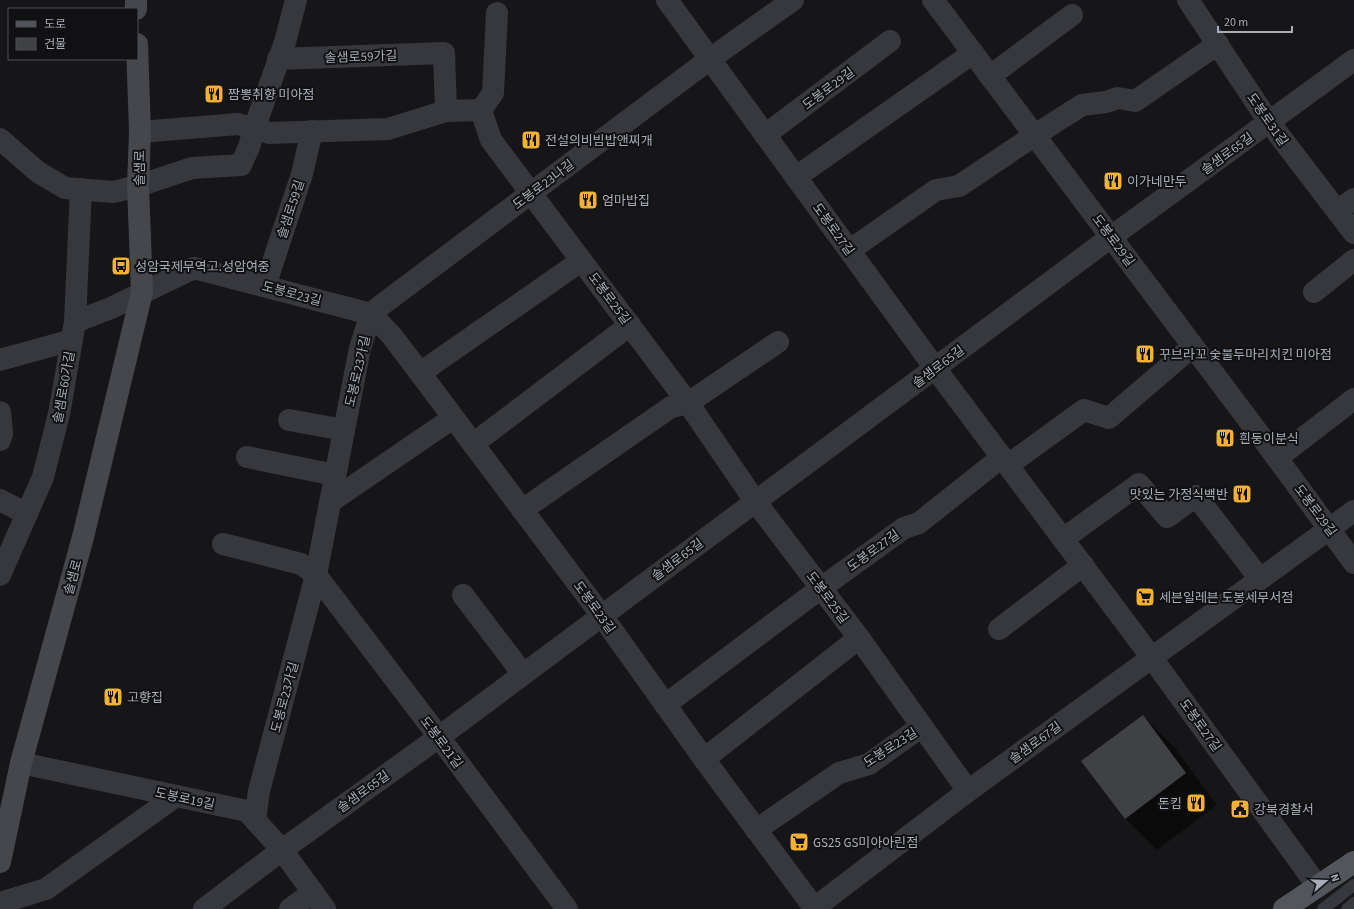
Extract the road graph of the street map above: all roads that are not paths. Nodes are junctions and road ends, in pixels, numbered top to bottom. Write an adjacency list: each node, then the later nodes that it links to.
1 (296, 0): 11 (street)
2 (667, 0): 12 (street, 도봉로27길)
3 (793, 0): 12 (street, 도봉로23나길)
4 (933, 0): 10 (street, 도봉로29길)
5 (1188, 0): 9 (street, 도봉로31길)
6 (497, 13): 16 (street)
7 (1072, 15): 15 (street)
8 (890, 41): 22 (street, 도봉로29길)
9 (1218, 44): 18 (street, 도봉로31길); 23 (street)
10 (973, 53): 15 (street, 도봉로29길); 25 (street)
11 (278, 59): 17 (street, 솔샘로59가길); 19 (street)
12 (710, 59): 22 (street, 도봉로27길); 28 (street, 도봉로23나길)
13 (138, 60): 21 (main road, 솔샘로)
14 (1354, 60): 18 (street, 솔샘로65길)
15 (990, 76): 23 (street, 도봉로29길)
16 (481, 110): 17 (street); 28 (street)
17 (446, 111): 20 (street)
18 (1269, 122): 29 (street, 도봉로31길); 31 (street, 솔샘로65길)
19 (254, 129): 20 (street); 21 (street); 26 (street)
20 (312, 131): 35 (street, 솔샘로59길)
21 (140, 132): 26 (main road, 솔샘로)
22 (765, 135): 25 (street, 도봉로27길)
23 (1035, 135): 31 (street, 도봉로29길); 32 (street)
24 (0, 139): 27 (street)
25 (796, 177): 32 (street, 도봉로27길)
26 (138, 186): 27 (street); 36 (main road, 솔샘로)
27 (81, 189): 40 (street, 솔샘로60가길)
28 (531, 193): 34 (street, 도봉로25길); 38 (street, 도봉로23나길)
29 (1346, 205): 30 (street, 도봉로31길)
30 (1354, 233)
31 (1111, 237): 42 (street, 도봉로29길); 44 (street, 솔샘로65길)
32 (850, 250): 44 (street, 도봉로27길)
33 (1354, 260): 37 (street)
34 (581, 261): 39 (street, 도봉로25길); 45 (street)
35 (265, 286): 36 (street, 도봉로23길); 38 (street, 도봉로23길)
36 (142, 292): 40 (street); 83 (main road, 솔샘로)
37 (1314, 292)
38 (372, 314): 45 (street, 도봉로23길); 51 (street, 도봉로23가길)
39 (630, 325): 47 (street, 도봉로25길); 53 (street)
40 (73, 331): 43 (street); 63 (street, 솔샘로60가길)
41 (778, 342): 47 (street)
42 (1193, 346): 55 (street, 도봉로29길); 56 (street)
43 (0, 360)
44 (935, 368): 56 (street, 도봉로27길); 59 (street, 솔샘로65길)
45 (420, 373): 49 (street, 도봉로23길)
46 (1354, 399): 55 (street)
47 (688, 403): 59 (street, 도봉로25길); 61 (street)
48 (0, 412): 52 (street)
49 (453, 418): 53 (street, 도봉로23길); 60 (street)
50 (289, 420): 51 (street)
51 (344, 430): 57 (street, 도봉로23가길)
52 (0, 440)
53 (473, 444): 61 (street, 도봉로23길)
54 (247, 458): 57 (street)
55 (1277, 458): 64 (street, 도봉로29길)
56 (1005, 461): 65 (street, 도봉로27길); 72 (street, 도봉로27길)
57 (335, 475): 60 (street, 도봉로23가길)
58 (0, 500): 63 (street)
59 (756, 501): 72 (street, 도봉로25길); 74 (street, 솔샘로65길)
60 (330, 502): 70 (street, 도봉로23가길)
61 (522, 510): 74 (street, 도봉로23길)
62 (1354, 511): 64 (street, 솔샘로67길)
63 (27, 514): 69 (street, 솔샘로60가길)
64 (1330, 529): 67 (street, 도봉로29길); 71 (street, 솔샘로67길)
65 (1063, 539): 68 (street, 도봉로27길); 71 (street)
66 (222, 544): 70 (street)
67 (1354, 563)
68 (1082, 565): 75 (street); 77 (street, 도봉로27길)
69 (0, 575)
70 (316, 575): 81 (street, 도봉로21길); 86 (street, 도봉로23가길)
71 (1260, 579): 77 (street, 솔샘로67길)
72 (821, 588): 76 (street, 도봉로25길); 79 (street)
73 (463, 595): 78 (street)
74 (602, 616): 78 (street, 솔샘로65길); 79 (street, 도봉로23길)
75 (998, 630)
76 (859, 638): 80 (street, 도봉로25길); 82 (street)
77 (1152, 658): 84 (street, 솔샘로67길); 92 (street, 도봉로27길)
78 (523, 674): 81 (street, 솔샘로65길)
79 (665, 705): 82 (street, 도봉로23길)
80 (922, 726): 84 (street, 도봉로25길); 87 (street, 도봉로23길)
81 (439, 737): 88 (street, 솔샘로65길); 98 (street, 도봉로21길)
82 (704, 759): 87 (street, 도봉로23길)
83 (21, 763): 85 (street, 도봉로19길); 89 (main road, 솔샘로)
84 (968, 791): 99 (street, 솔샘로67길)
85 (176, 796): 86 (street, 도봉로19길); 94 (street)
86 (256, 820): 88 (street, 도봉로19길)
87 (756, 830): 99 (street, 도봉로23길)
88 (282, 850): 93 (street, 도봉로19길); 96 (street, 솔샘로65길)
89 (0, 862)
90 (1354, 862): 92 (main road)
91 (1354, 885): 101 (lane)
92 (1317, 887): 100 (main road)
93 (319, 901): 97 (street, 도봉로19길)
94 (0, 903)
95 (1354, 903): 102 (lane)
96 (204, 909)
97 (290, 909)
98 (567, 909)
99 (814, 909)
100 (1284, 909)
101 (1322, 909)
102 (1347, 909)

